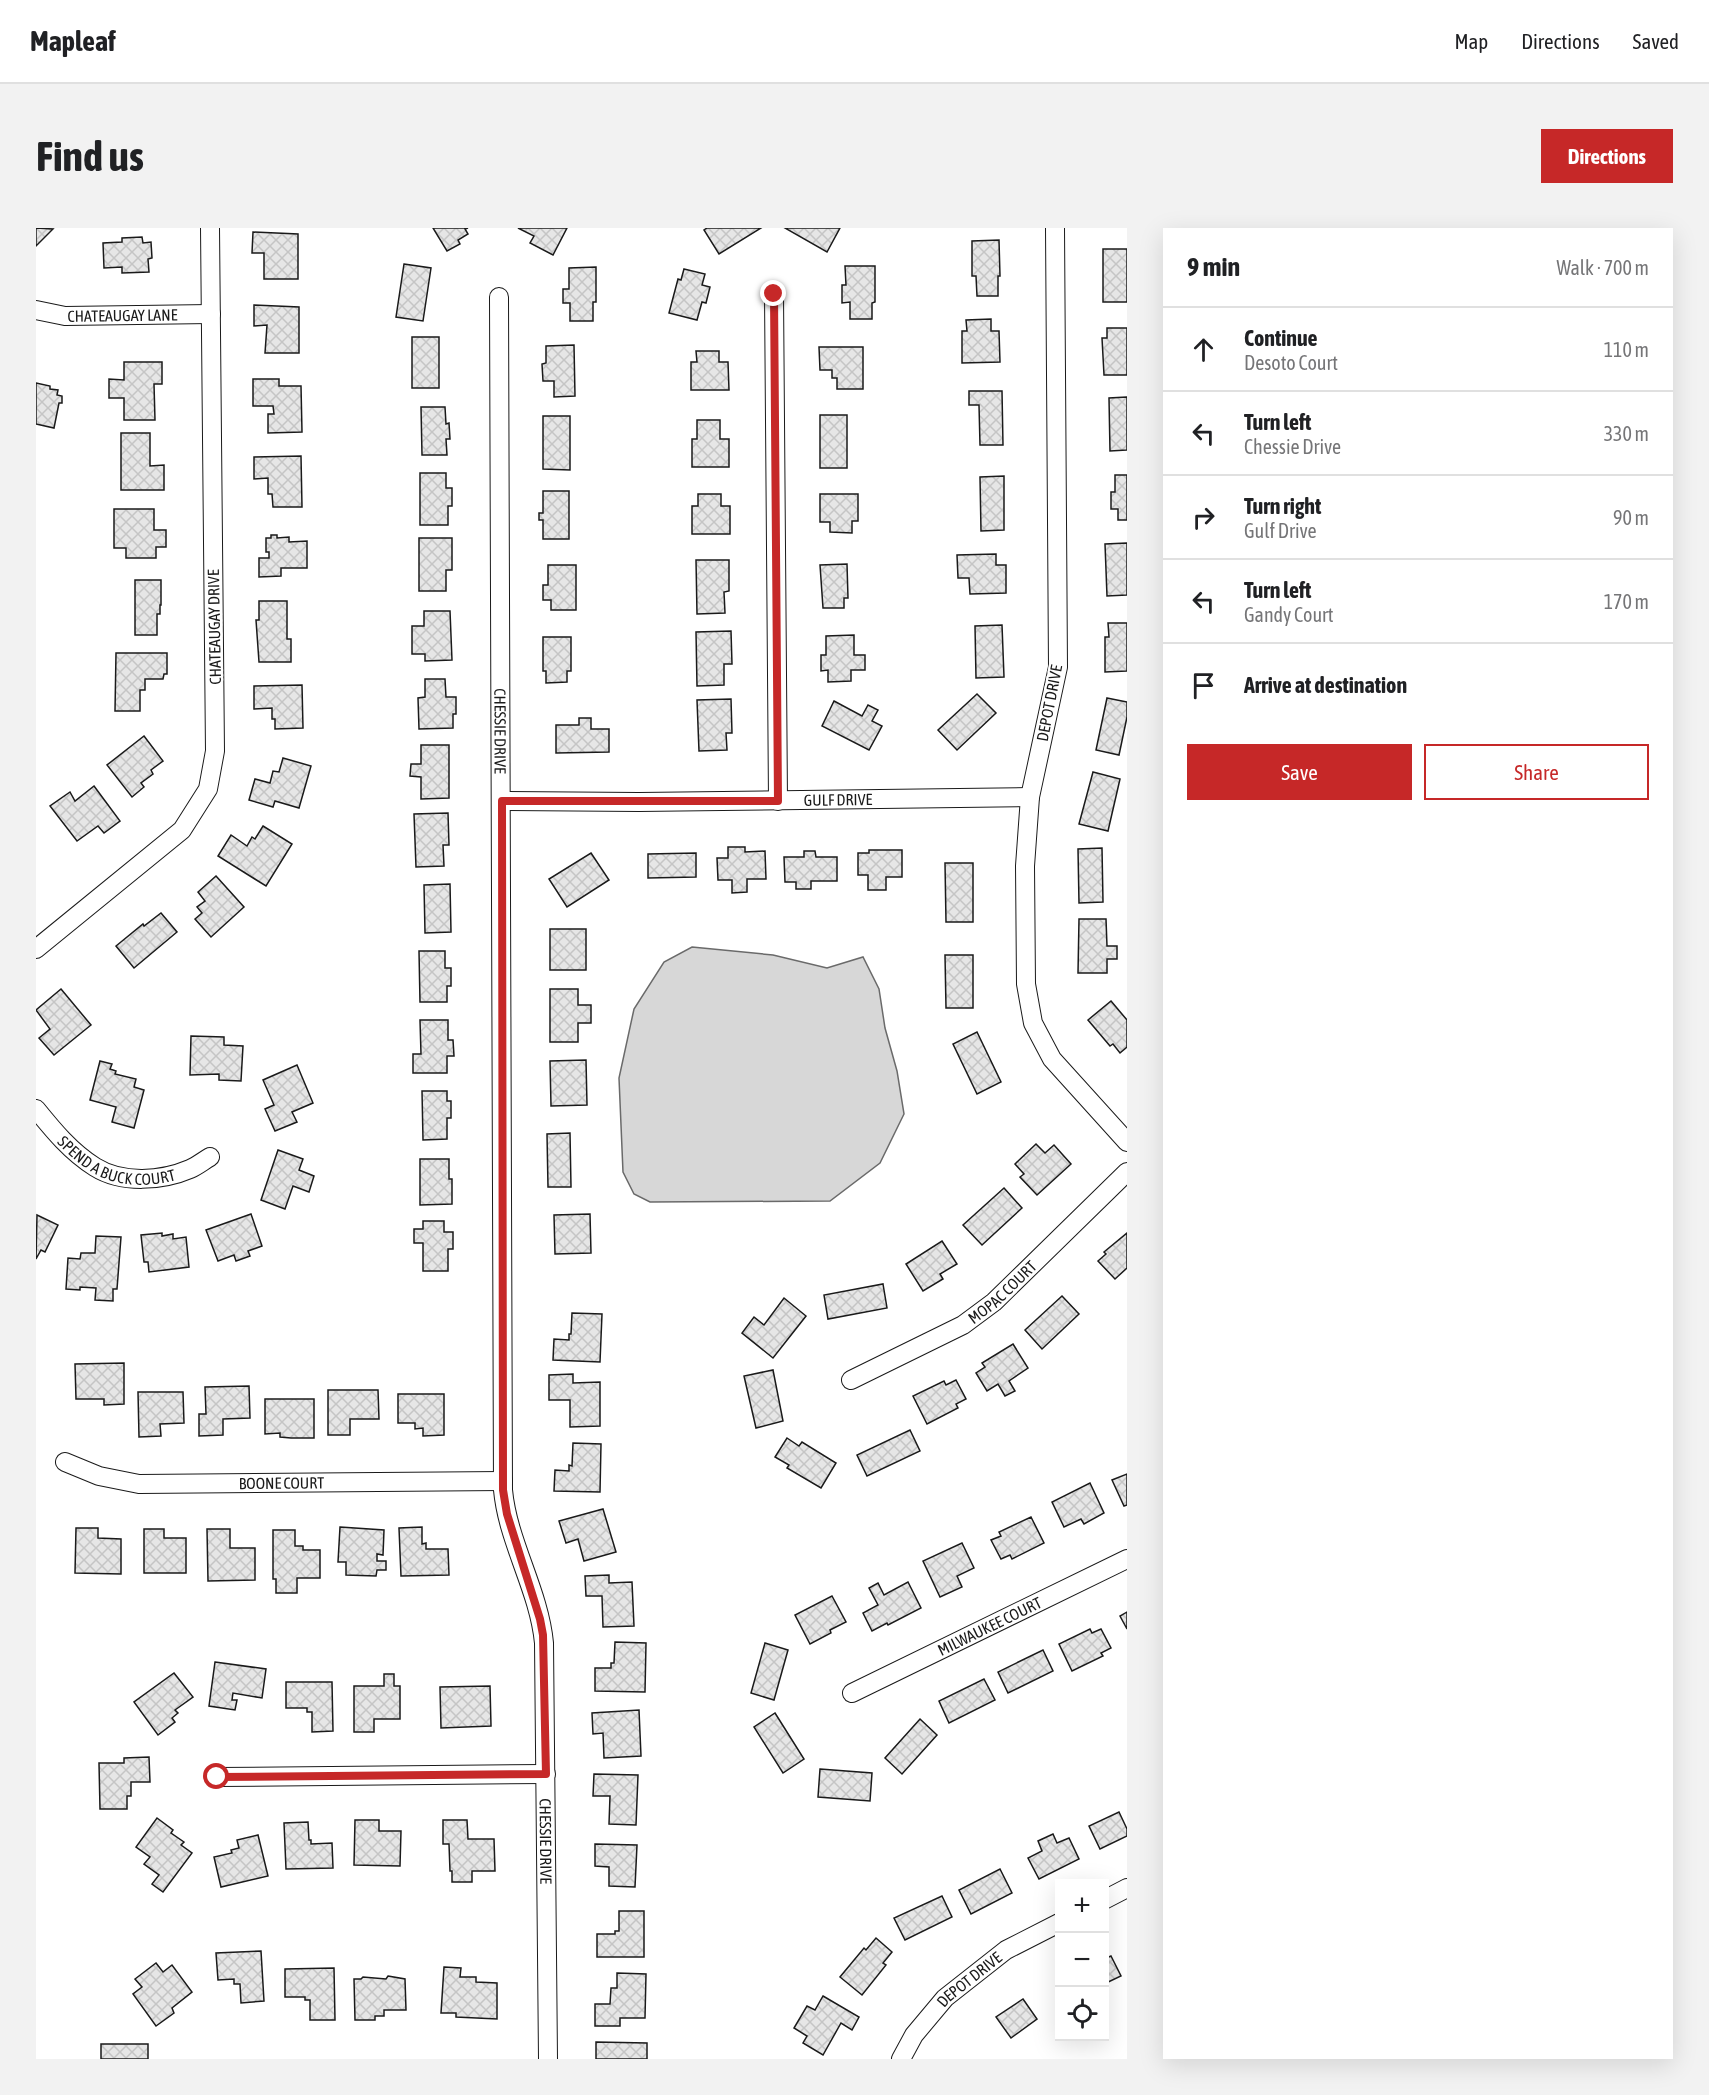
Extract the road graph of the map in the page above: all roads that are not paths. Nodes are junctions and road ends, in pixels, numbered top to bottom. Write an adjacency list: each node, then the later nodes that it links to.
1 (210, 228): 6 (street, CHATEAUGAY DRIVE)
2 (1055, 228): 7 (street, DEPOT DRIVE)
3 (774, 294): 9 (street)
4 (499, 297): 8 (street, CHESSIE DRIVE)
5 (36, 310): 6 (street, CHATEAUGAY LANE)
6 (211, 314): 10 (street, CHATEAUGAY DRIVE)
7 (1030, 797): 9 (street, GULF DRIVE); 12 (street, DEPOT DRIVE)
8 (502, 801): 9 (street, GULF DRIVE); 17 (street, CHESSIE DRIVE)
9 (778, 801)
10 (36, 949)
11 (36, 1109): 13 (street, SPEND A BUCK COURT)
12 (1127, 1142)
13 (210, 1157)
14 (1127, 1172): 15 (street, MOPAC COURT)
15 (851, 1380)
16 (65, 1462): 17 (street, BOONE COURT)
17 (503, 1481): 20 (street, CHESSIE DRIVE)
18 (1127, 1559): 19 (street, MILWAUKEE COURT)
19 (852, 1693)
20 (546, 1774): 21 (street); 25 (street, CHESSIE DRIVE)
21 (217, 1777)
22 (1127, 1888): 23 (street)
23 (1109, 1897)
24 (1055, 1925): 26 (street, DEPOT DRIVE)
25 (548, 2059)
26 (901, 2059)

